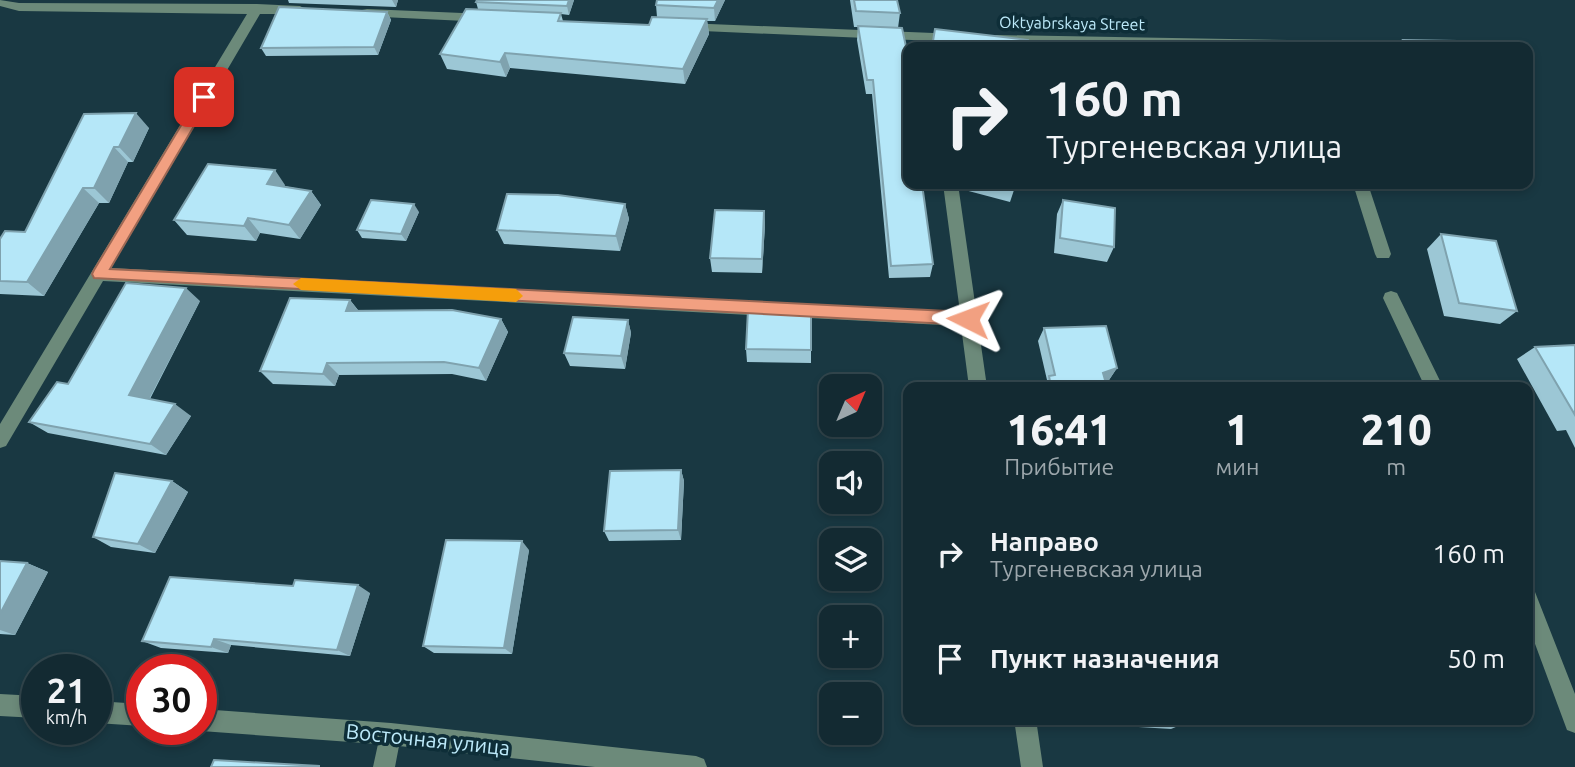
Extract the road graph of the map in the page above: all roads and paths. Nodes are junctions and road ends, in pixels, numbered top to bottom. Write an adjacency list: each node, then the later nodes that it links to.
1 (0, 2): 2 (street)
2 (257, 8): 3 (street); 12 (street)
3 (312, 10)
4 (353, 12): 5 (street)
5 (505, 19)
6 (670, 26): 7 (street, Oktyabrskaya Street)
7 (933, 42): 8 (street, Oktyabrskaya Street)
8 (1125, 42)
9 (952, 189): 14 (street)
10 (1362, 189): 11 (street)
11 (1383, 254)
12 (100, 274): 14 (street); 17 (street)
13 (1391, 298): 16 (street)
14 (968, 319): 15 (street)
15 (977, 382)
16 (1432, 382)
17 (0, 440)
18 (1533, 612): 22 (street)
19 (0, 705): 20 (street)
20 (21, 706)
21 (217, 721): 24 (street, Восточная улица)
22 (1575, 722)
23 (1026, 725): 27 (street)
24 (391, 734): 25 (street); 26 (street, Восточная улица)
25 (384, 767)
26 (696, 767)
27 (1032, 767)

